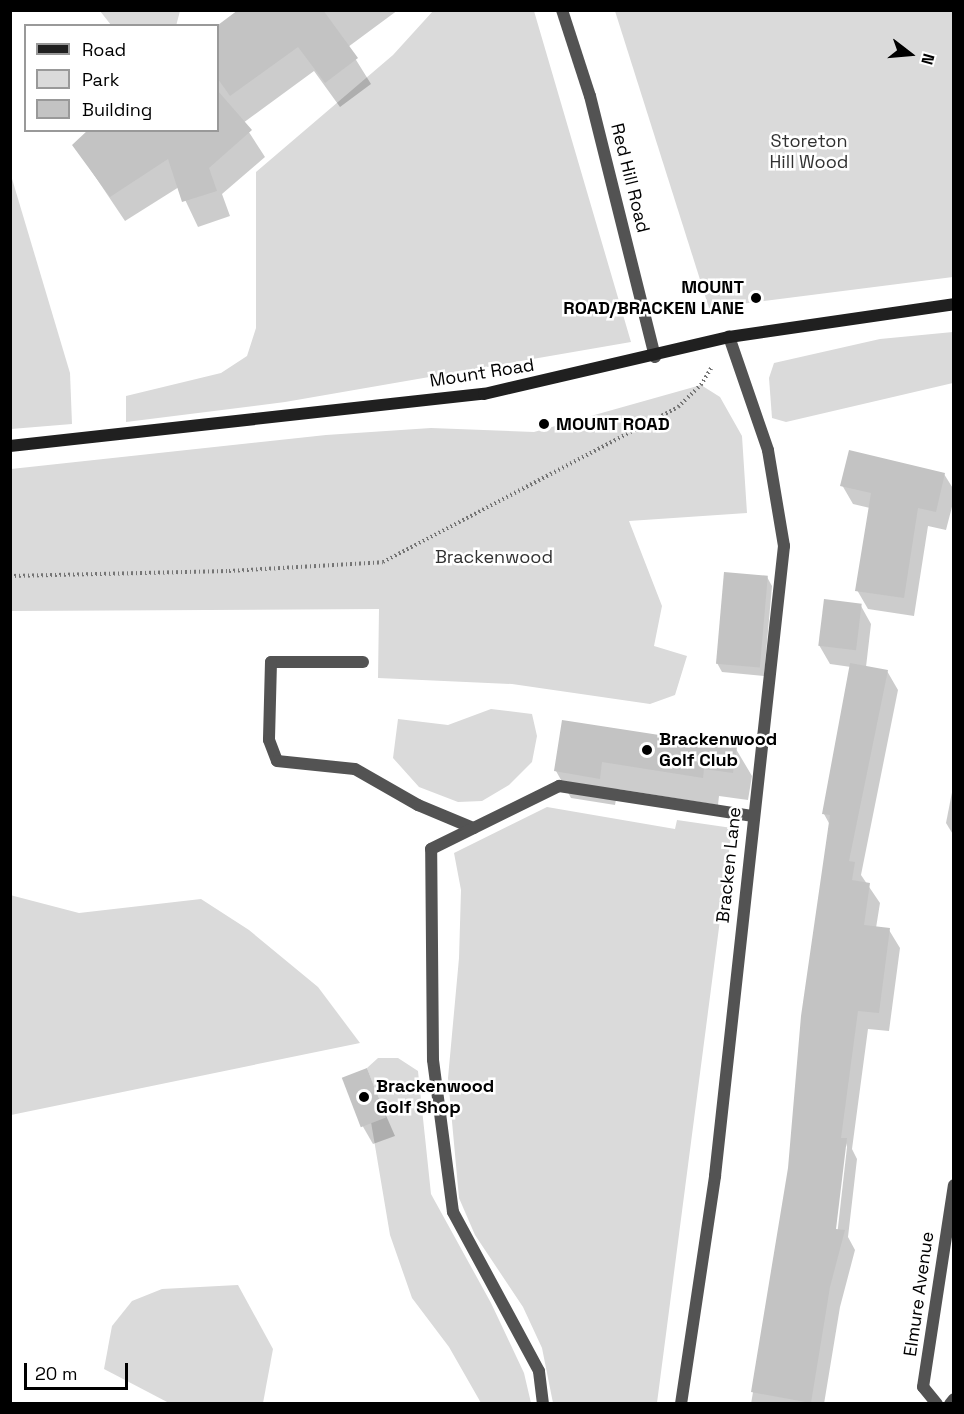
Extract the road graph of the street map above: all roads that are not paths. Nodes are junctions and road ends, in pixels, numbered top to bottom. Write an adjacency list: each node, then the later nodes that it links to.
1 (562, 10): 4 (street, Red Hill Road)
2 (954, 304): 3 (main road, Mount Road)
3 (729, 337): 4 (main road, Mount Road); 7 (street, Bracken Lane)
4 (655, 357): 5 (main road, Mount Road)
5 (10, 446)
6 (363, 662): 8 (street)
7 (752, 816): 8 (street); 12 (street, Bracken Lane)
8 (473, 828): 11 (street)
9 (954, 1185): 13 (street, Elmure Avenue)
10 (954, 1399): 14 (street)
11 (543, 1404)
12 (681, 1404)
13 (937, 1404)
14 (950, 1404)

